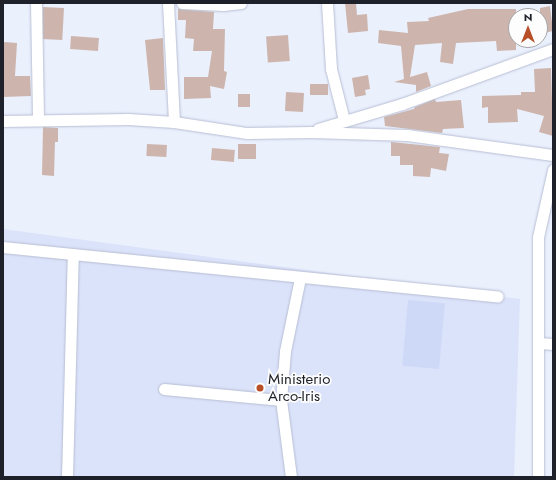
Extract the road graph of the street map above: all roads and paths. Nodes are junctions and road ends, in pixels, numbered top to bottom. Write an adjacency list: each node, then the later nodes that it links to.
1 (36, 3): 7 (street)
2 (168, 3): 10 (street)
3 (182, 3): 4 (street)
4 (241, 3)
5 (327, 3): 8 (street)
6 (553, 49): 8 (street)
7 (38, 120): 9 (street); 10 (street)
8 (344, 120): 11 (street)
9 (3, 121)
10 (174, 122): 11 (street)
11 (312, 132): 12 (street)
12 (553, 155)
13 (553, 170): 18 (street)
14 (3, 247): 15 (street)
15 (73, 254): 16 (street); 22 (street)
16 (300, 278): 17 (street); 21 (street)
17 (498, 296)
18 (539, 344): 19 (street); 24 (street)
19 (553, 344)
20 (164, 389): 21 (street)
21 (281, 400): 23 (street)
22 (67, 477)
23 (291, 477)
24 (538, 477)

